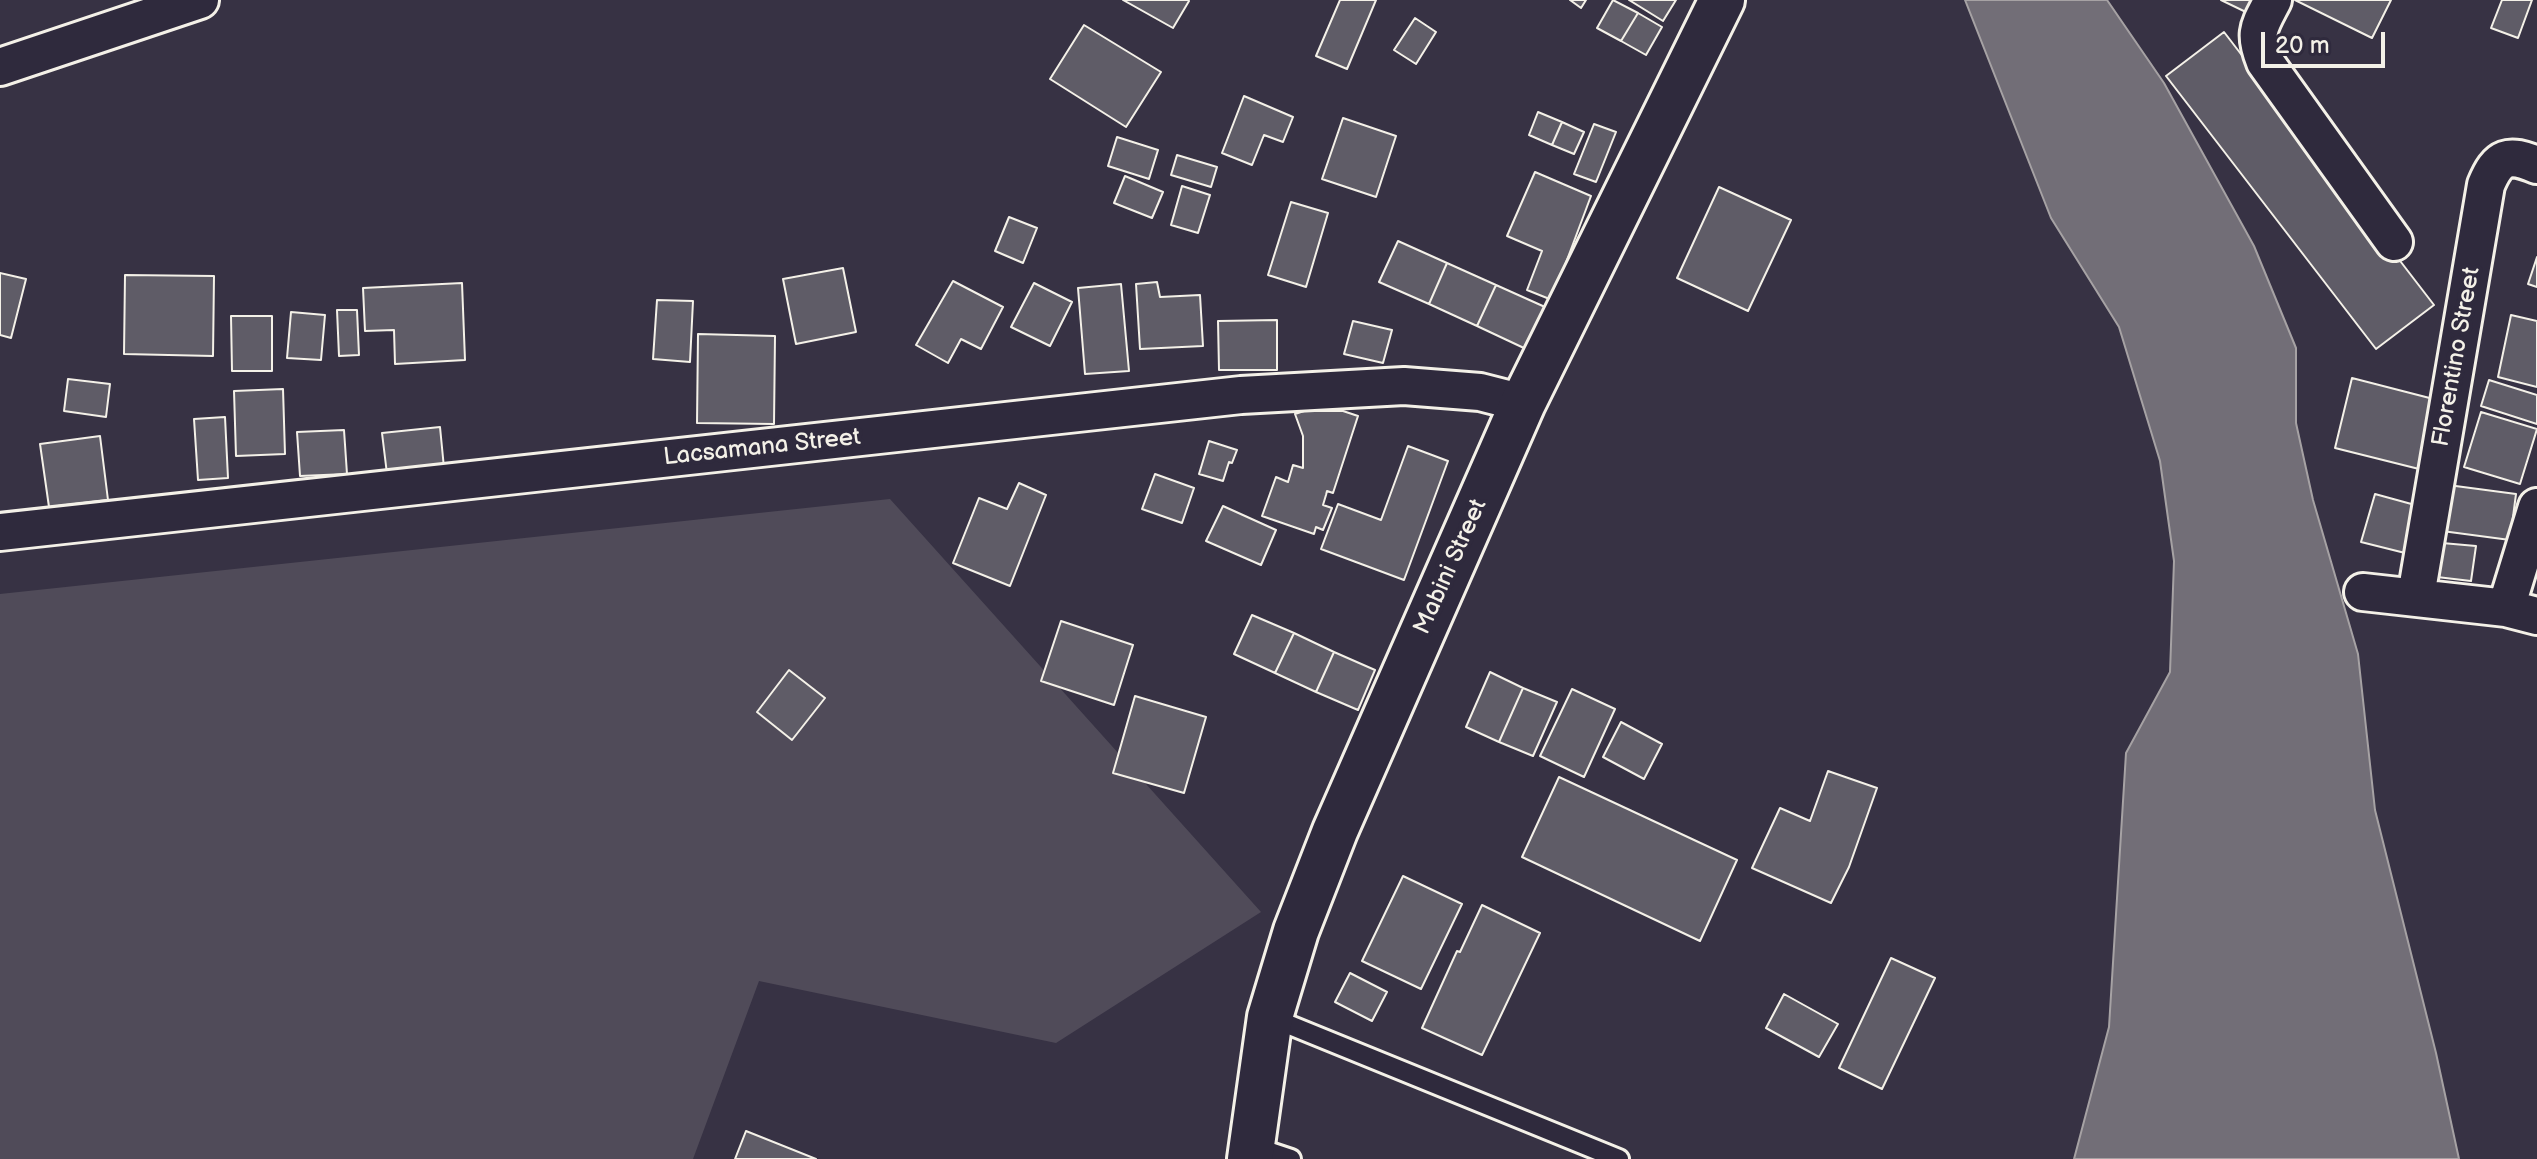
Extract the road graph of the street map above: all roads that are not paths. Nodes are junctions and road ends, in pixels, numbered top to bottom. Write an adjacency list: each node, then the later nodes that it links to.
1 (200, 0): 4 (street)
2 (2273, 0): 6 (street)
3 (1715, 4): 7 (main road, Mabini Street)
4 (0, 67)
5 (2537, 165): 11 (street, Florentino Street)
6 (2394, 242)
7 (1523, 403): 9 (street, Lacsamana Street); 13 (main road, Mabini Street)
8 (2537, 507): 12 (street)
9 (0, 532)
10 (2363, 592): 11 (street)
11 (2416, 596): 12 (street)
12 (2522, 612)
13 (1270, 1017): 14 (main road, Mabini Street); 15 (lane)
14 (1264, 1155)
15 (1619, 1159)

